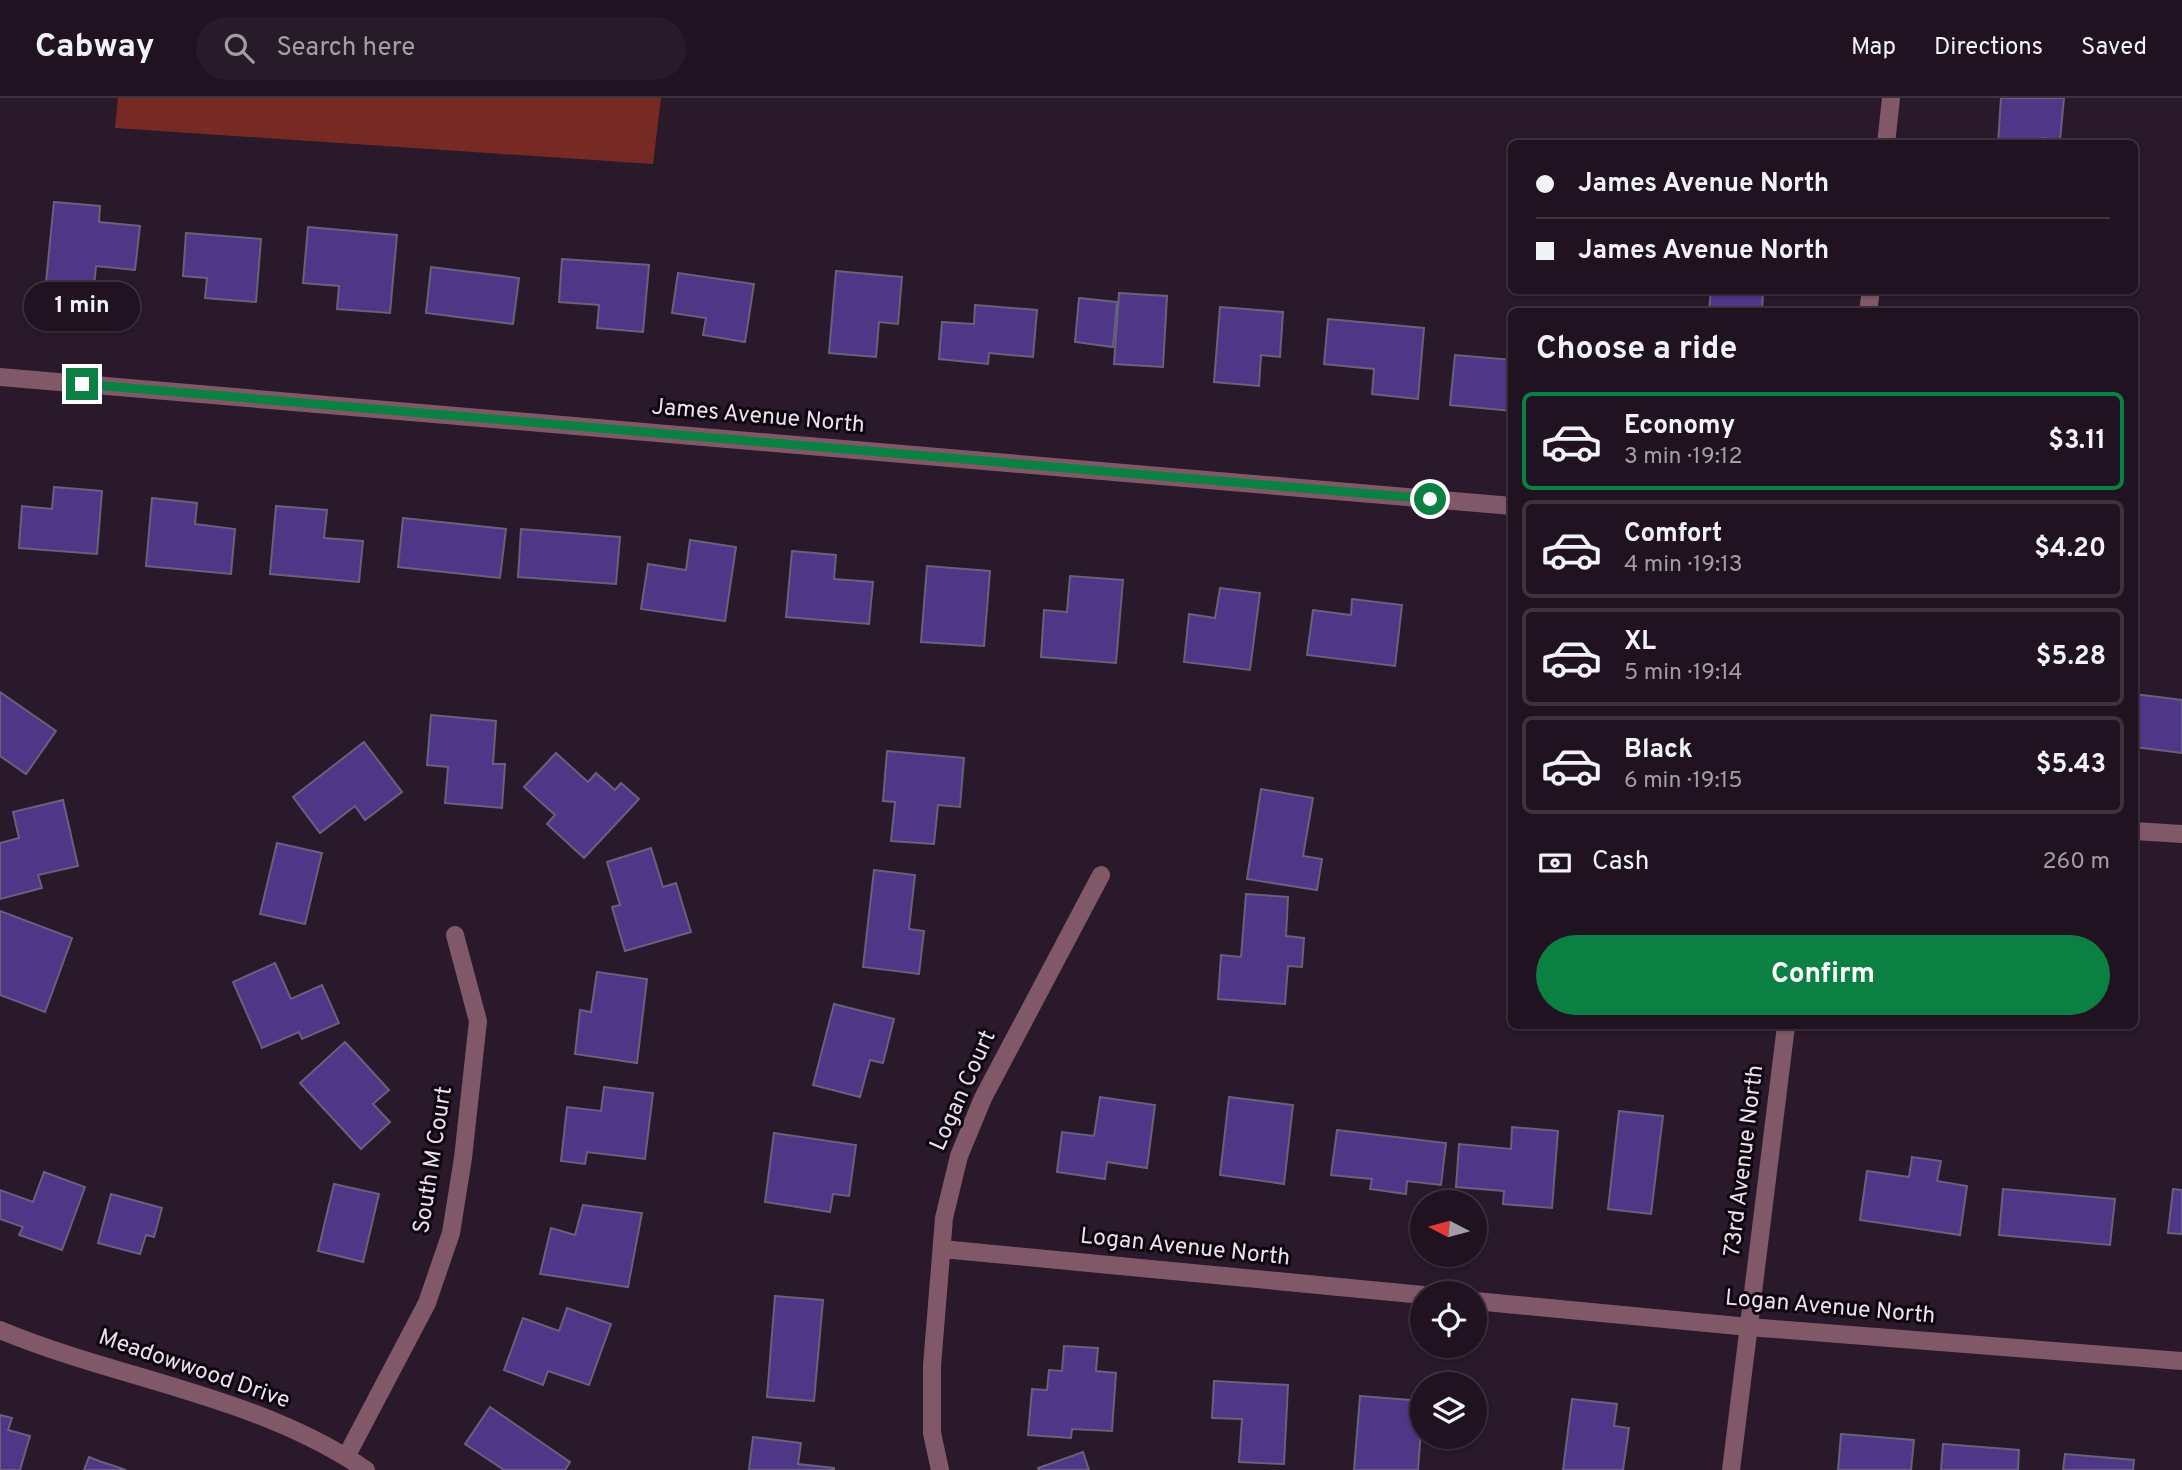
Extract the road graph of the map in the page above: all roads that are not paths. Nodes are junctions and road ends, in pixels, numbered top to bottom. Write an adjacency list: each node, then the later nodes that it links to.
1 (1891, 98): 2 (street)
2 (1886, 140)
3 (0, 377): 4 (street, James Avenue North)
4 (1508, 506)
5 (2138, 831): 6 (street)
6 (2182, 834)
7 (1101, 875): 10 (street, Logan Court)
8 (455, 935): 16 (street, South M Court)
9 (1786, 1029): 13 (street, 73rd Avenue North)
10 (942, 1249): 11 (street, Logan Avenue North); 18 (street, Logan Court)
11 (1410, 1295)
12 (1487, 1302): 13 (street, Logan Avenue North)
13 (1748, 1327): 15 (street, Logan Avenue North); 19 (street, 73rd Avenue North)
14 (0, 1330): 16 (street, Meadowwood Drive)
15 (2182, 1361)
16 (346, 1457): 17 (street, Meadowwood Drive)
17 (366, 1470)
18 (940, 1470)
19 (1731, 1470)

